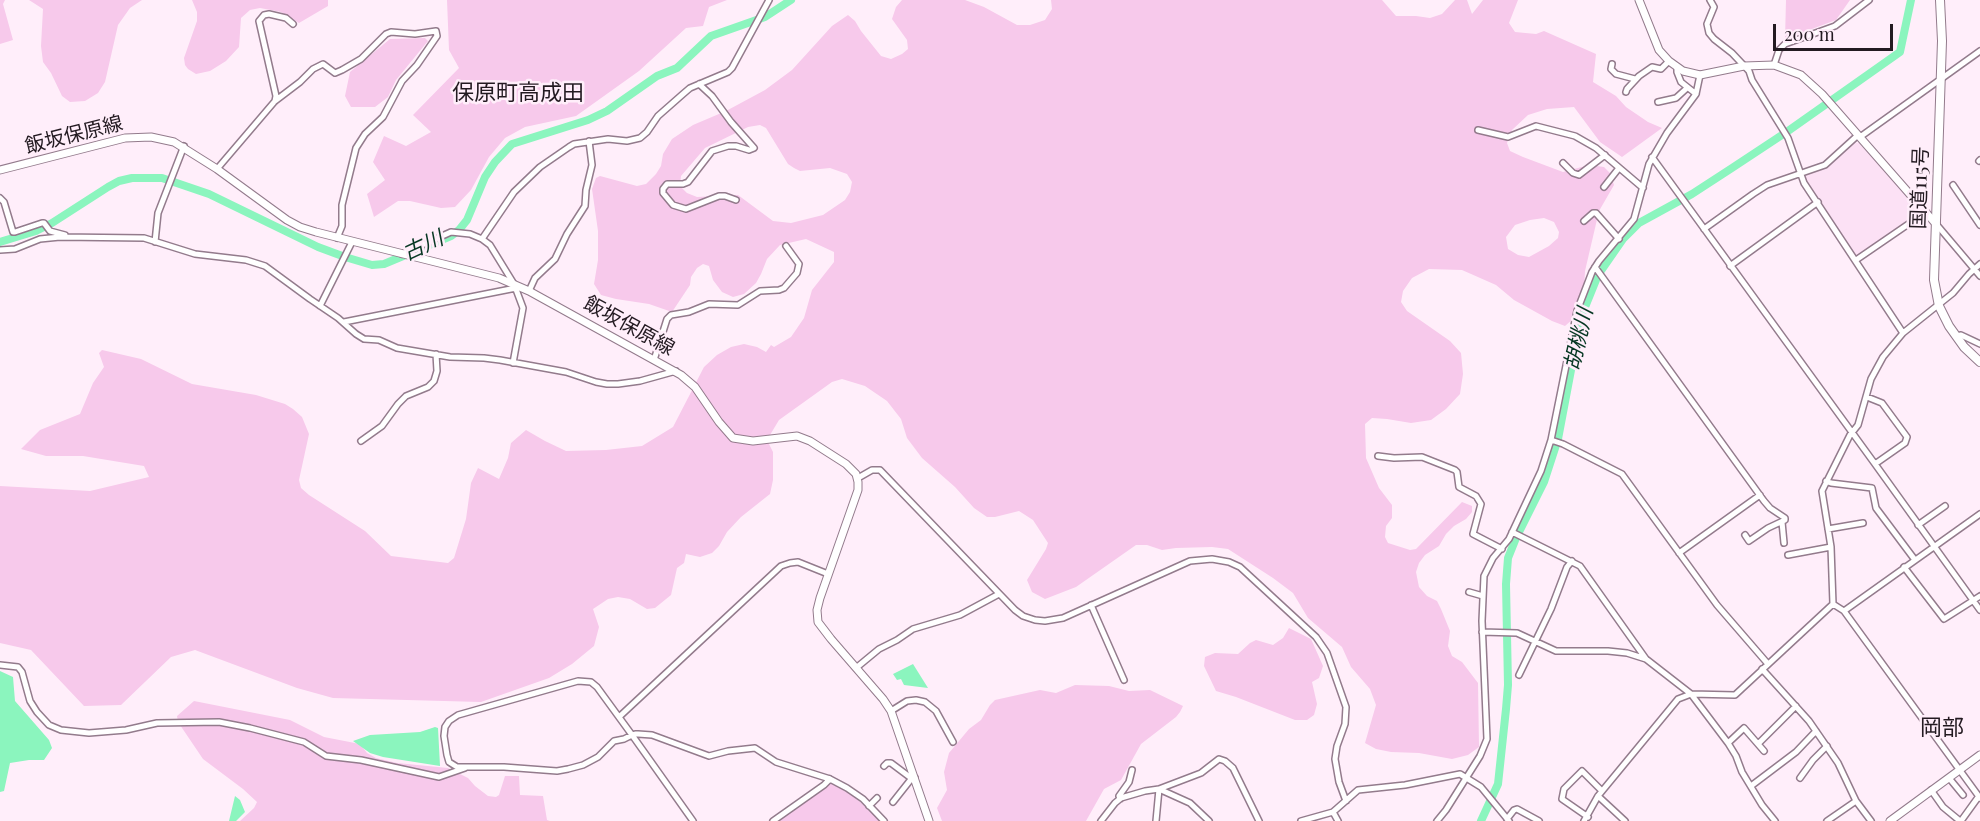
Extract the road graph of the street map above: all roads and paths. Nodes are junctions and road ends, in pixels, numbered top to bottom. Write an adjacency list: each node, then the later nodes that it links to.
1 (769, 0): 16 (street)
2 (1639, 0): 8 (main road)
3 (1710, 0): 11 (street)
4 (1869, 0): 10 (street)
5 (1940, 0): 15 (highway, 国道115号)
6 (293, 24): 20 (street)
7 (1980, 51): 15 (street)
8 (1669, 61): 12 (main road); 14 (street)
9 (1612, 64): 14 (street)
10 (1774, 65): 11 (main road); 23 (main road)
11 (1744, 66): 13 (main road); 32 (street)
12 (1677, 68): 13 (main road); 17 (street)
13 (1700, 75): 19 (street)
14 (1635, 79): 18 (street)
15 (1941, 80): 23 (street); 41 (highway, 国道115号)
16 (699, 84): 24 (street); 37 (street)
17 (1687, 88): 19 (street); 21 (street)
18 (1626, 92)
19 (1696, 94): 27 (street)
20 (275, 101): 30 (street); 45 (street)
21 (1658, 102)
22 (1478, 130): 26 (street)
23 (1859, 136): 32 (street); 39 (main road)
24 (589, 141): 46 (street); 60 (street)
25 (184, 146): 30 (main road, 飯坂保原線); 31 (main road, 飯坂保原線); 48 (street)
26 (1605, 155): 28 (street); 29 (street)
27 (1652, 158): 35 (street); 43 (street)
28 (1563, 163)
29 (1619, 168): 34 (street); 35 (street)
30 (217, 169): 45 (main road, 飯坂保原線)
31 (0, 170)
32 (1800, 172): 38 (street); 43 (street)
33 (1953, 185): 42 (street)
34 (1604, 187)
35 (1643, 188): 47 (street)
36 (0, 198): 44 (street)
37 (736, 200)
38 (1818, 202): 53 (street); 55 (street)
39 (1926, 212): 41 (main road); 53 (street)
40 (1584, 221): 47 (street)
41 (1936, 224): 57 (street); 62 (highway, 国道115号)
42 (1980, 225)
43 (1704, 229): 55 (street)
44 (75, 238): 48 (street); 51 (street)
45 (337, 238): 49 (main road, 飯坂保原線)
46 (482, 239): 52 (street); 59 (street)
47 (1619, 239): 56 (street)
48 (156, 242): 61 (street)
49 (352, 242): 52 (main road, 飯坂保原線); 61 (street)
50 (786, 246): 68 (street)
51 (0, 250)
52 (402, 254): 59 (main road, 飯坂保原線)
53 (1856, 260): 64 (street)
54 (1980, 264): 57 (street)
55 (1730, 266): 73 (street)
56 (1595, 267): 74 (street); 80 (street)
57 (1974, 270): 58 (street); 62 (street)
58 (1980, 276)
59 (515, 286): 60 (main road, 飯坂保原線); 63 (street); 70 (street)
60 (529, 291): 68 (main road, 飯坂保原線)
61 (321, 306): 63 (street)
62 (1939, 306): 64 (street); 65 (highway, 国道115号)
63 (344, 322): 67 (street)
64 (1903, 333): 72 (street)
65 (1956, 336): 66 (street); 69 (highway, 国道115号)
66 (1980, 344)
67 (436, 354): 70 (street); 75 (street)
68 (654, 360): 71 (main road, 飯坂保原線)
69 (1980, 362)
70 (513, 363): 71 (street)
71 (676, 371): 78 (main road, 飯坂保原線)
72 (1867, 397): 73 (street); 77 (street)
73 (1851, 433): 77 (street); 79 (street)
74 (1551, 440): 87 (street); 93 (street)
75 (361, 441)
76 (1377, 456): 92 (street)
77 (1875, 464): 85 (street)
78 (858, 478): 98 (main road); 100 (street)
79 (1826, 481): 86 (street); 95 (street)
80 (1760, 495): 83 (street); 93 (street)
81 (1945, 506): 85 (street)
82 (1980, 514): 90 (street)
83 (1782, 522): 88 (street); 89 (street)
84 (1863, 523): 86 (street)
85 (1918, 525): 90 (street)
86 (1828, 529): 91 (street)
87 (1512, 532): 92 (street); 96 (street)
88 (1745, 535)
89 (1784, 543)
90 (1934, 547): 95 (street); 103 (street)
91 (1831, 548): 94 (street); 104 (street)
92 (1502, 549): 101 (street)
93 (1679, 553): 111 (street)
94 (1788, 555)
95 (1915, 560): 97 (street)
96 (1572, 561): 109 (street); 110 (street)
97 (1904, 567): 103 (street); 107 (street)
98 (828, 574): 113 (main road); 120 (street)
99 (1468, 592): 101 (street)
100 (999, 594): 105 (street); 113 (street)
101 (1483, 596): 108 (street)
102 (1980, 596): 103 (street)
103 (1973, 601): 106 (street)
104 (1833, 604): 107 (street); 111 (street)
105 (1091, 605): 116 (street); 147 (street)
106 (1980, 610)
107 (1844, 611): 132 (street)
108 (1482, 632): 109 (street); 133 (street)
109 (1536, 642): 110 (street); 115 (street)
110 (1646, 659): 117 (street)
111 (1768, 664): 114 (street)
112 (0, 665): 130 (street)
113 (855, 668): 119 (main road)
114 (1762, 669): 117 (street); 118 (street)
115 (1519, 675)
116 (1124, 680)
117 (1690, 694): 124 (street); 140 (street)
118 (1796, 706): 121 (street); 125 (street)
119 (891, 711): 123 (street); 134 (main road)
120 (619, 717): 122 (street); 130 (street)
121 (1816, 731): 126 (street); 138 (street)
122 (632, 735): 130 (street); 137 (street); 155 (street)
123 (953, 742)
124 (1728, 743): 125 (street); 138 (street)
125 (1758, 744): 127 (street)
126 (1827, 746): 135 (street); 148 (street)
127 (1764, 751)
128 (1980, 755): 132 (main road)
129 (884, 766): 134 (street)
130 (469, 767)
131 (1132, 770): 146 (street)
132 (1959, 770): 136 (main road); 144 (street)
133 (1466, 777): 147 (street); 154 (street); 165 (street)
134 (914, 778): 149 (street); 158 (main road)
135 (1800, 778)
136 (1949, 778): 141 (main road); 142 (street)
137 (830, 779): 150 (street); 156 (street)
138 (1751, 786): 168 (street)
139 (1159, 789): 146 (street); 160 (street); 161 (street); 162 (street)
140 (1602, 790): 143 (street); 153 (street)
141 (1931, 790): 152 (main road); 172 (street)
142 (1963, 795)
143 (1598, 796): 153 (street); 167 (street)
144 (1979, 797): 172 (street)
145 (877, 798): 150 (street)
146 (1120, 799): 159 (street)
147 (1346, 801): 151 (street)
148 (1856, 801): 169 (street); 170 (street)
149 (893, 802)
150 (869, 806): 157 (street)
151 (1333, 812): 163 (street); 164 (street)
152 (1900, 818): 171 (main road)
153 (1586, 819)
154 (1508, 820): 166 (street)
155 (693, 821)
156 (773, 821)
157 (884, 821)
158 (929, 821)
159 (1101, 821)
160 (1156, 821)
161 (1209, 821)
162 (1258, 821)
163 (1301, 821)
164 (1338, 821)
165 (1437, 821)
166 (1539, 821)
167 (1625, 821)
168 (1775, 821)
169 (1827, 821)
170 (1871, 821)
171 (1890, 821)
172 (1960, 821)

